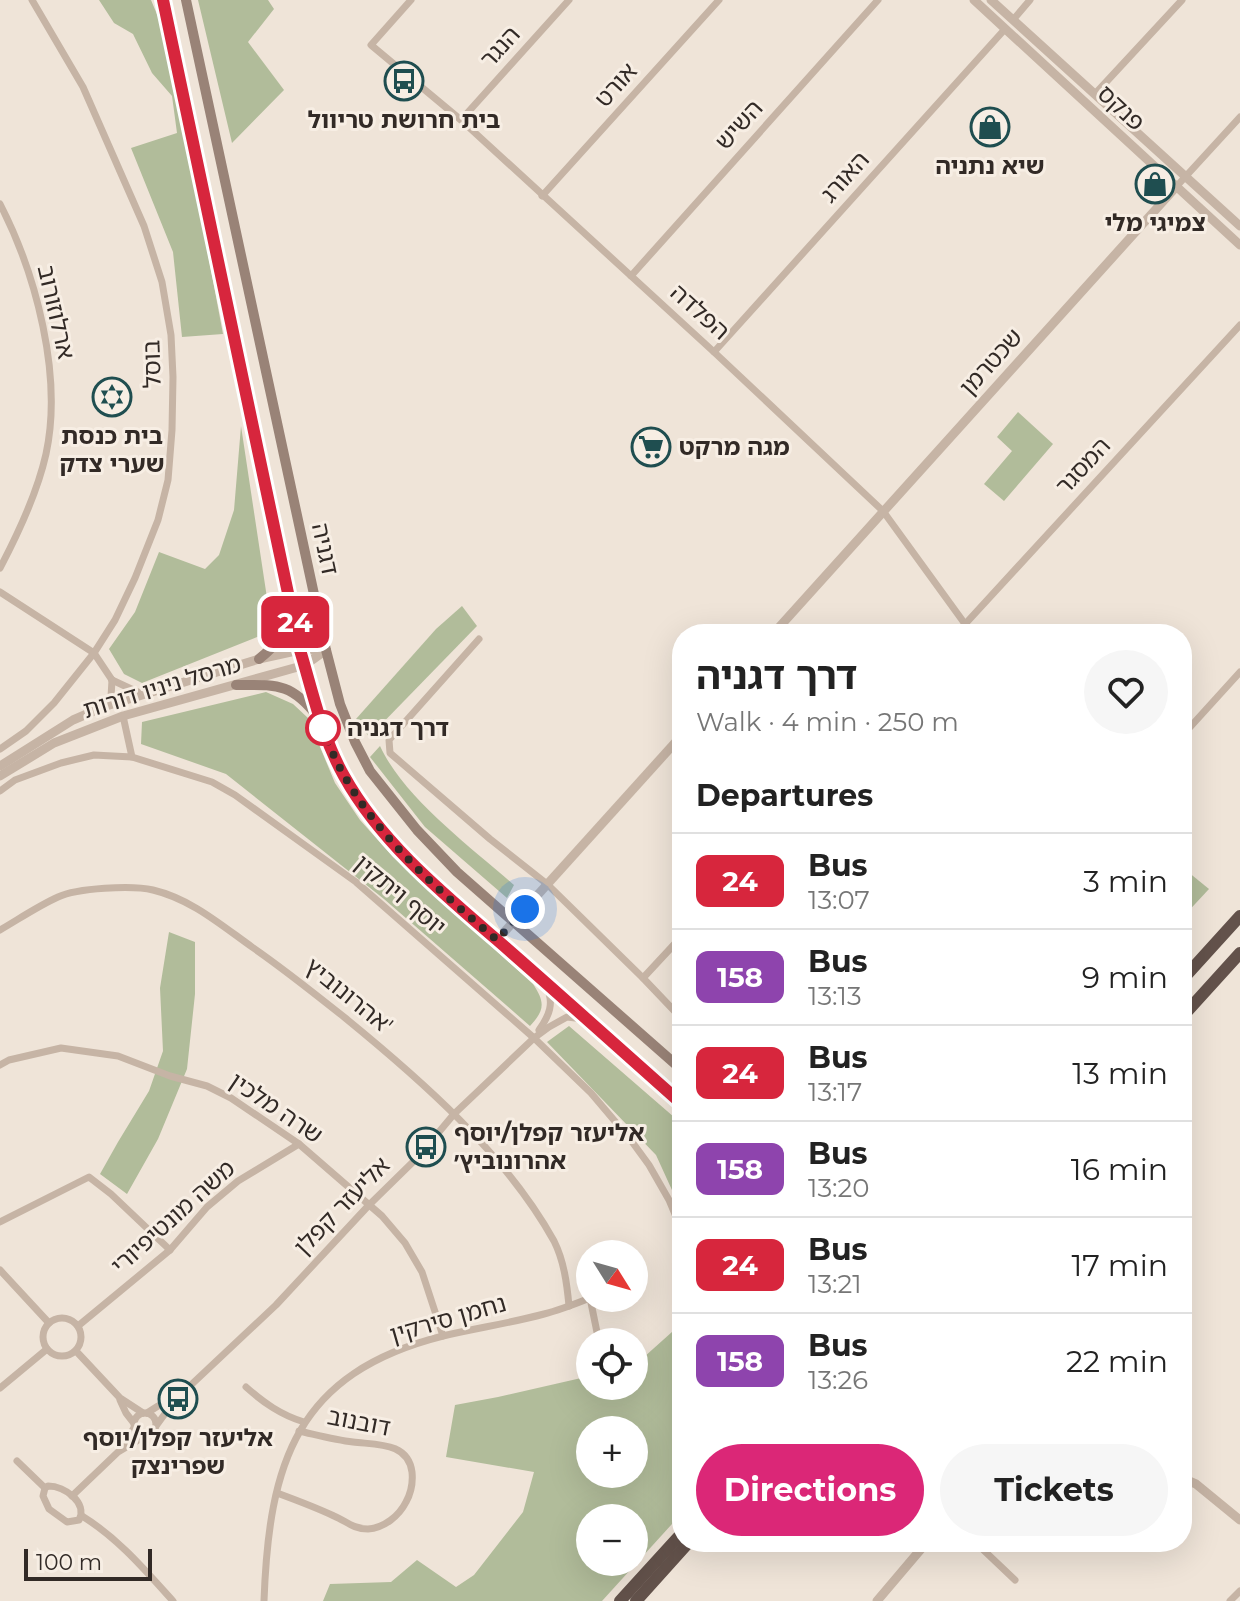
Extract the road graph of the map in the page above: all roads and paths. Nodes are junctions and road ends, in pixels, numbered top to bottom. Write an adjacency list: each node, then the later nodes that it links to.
1 (32, 0): 35 (street, בוסל)
2 (163, 0): 29 (main road, דגניה)
3 (186, 0): 34 (main road, דגניה)
4 (411, 0): 16 (street, הפלדה)
5 (569, 0): 16 (street, הנגר)
6 (719, 0): 19 (street, אורט)
7 (878, 0): 23 (street, השיש)
8 (974, 0): 13 (street, פנקס)
9 (991, 0): 12 (street)
10 (1030, 0): 12 (street)
11 (1182, 0): 14 (street)
12 (1013, 20): 14 (street)
13 (1005, 29): 18 (street, פנקס); 25 (street, האורג)
14 (1095, 94): 17 (street)
15 (1240, 117): 17 (street, שכטרמן)
16 (461, 120): 19 (street, הפלדה)
17 (1185, 176): 18 (street, שכטרמן); 21 (street)
18 (1176, 187): 22 (street, פנקס); 26 (street, שכטרמן)
19 (542, 196): 23 (street, הפלדה)
20 (0, 204): 27 (street, ארלוזורוב)
21 (1240, 226)
22 (1240, 245)
23 (631, 276): 25 (street, הפלדה)
24 (1240, 325): 31 (street, המסגר)
25 (714, 352): 26 (street, הפלדה)
26 (883, 511): 30 (street, שכטרמן); 31 (street, הפלדה)
27 (0, 568)
28 (0, 592): 35 (street)
29 (291, 603): 33 (main road, דגניה); 36 (main road)
30 (782, 624)
31 (965, 624)
32 (479, 639): 52 (street)
33 (300, 650): 34 (street, מרסל ניניו דורות); 36 (street, מרסל ניניו דורות); 37 (main road, דגניה)
34 (326, 650): 37 (street, מרסל ניניו דורות); 54 (main road, דגניה)
35 (94, 653): 39 (street); 47 (street, בוסל)
36 (259, 659): 41 (street, מרסל ניניו דורות)
37 (305, 665): 40 (street, מרסל ניניו דורות); 44 (main road, דגניה)
38 (1240, 672): 45 (street)
39 (112, 680): 41 (street); 42 (street)
40 (236, 685): 43 (street, מרסל ניניו דורות); 44 (main road)
41 (142, 694): 42 (street, מרסל ניניו דורות)
42 (103, 707): 49 (street, מרסל ניניו דורות)
43 (123, 716): 48 (street); 50 (street, מרסל ניניו דורות)
44 (320, 720): 56 (main road, דגניה)
45 (1192, 725)
46 (672, 746): 52 (street)
47 (0, 749)
48 (132, 757): 51 (street, יוסף ויתקין); 65 (street, יוסף ויתקין)
49 (0, 766)
50 (0, 776)
51 (0, 791)
52 (547, 884): 54 (street); 60 (street)
53 (1240, 916): 59 (highway)
54 (514, 922): 56 (street); 66 (main road, דגניה)
55 (0, 930): 69 (street, אהרונוביץ')
56 (497, 940): 61 (main road, דגניה)
57 (672, 947): 60 (street)
58 (1240, 953): 62 (highway)
59 (1192, 969)
60 (643, 978): 63 (street)
61 (543, 981): 64 (main road, דגניה); 65 (street, אליעזר קפלן)
62 (1192, 1006)
63 (672, 1008)
64 (590, 1022): 65 (street, אליעזר קפלן); 68 (main road, דגניה)
65 (534, 1038): 69 (street, אליעזר קפלן); 72 (street, יוסף ויתקין)
66 (672, 1061)
67 (0, 1065): 70 (street, שרה מלכין)
68 (672, 1095)
69 (454, 1114): 71 (street, אליעזר קפלן); 76 (street, אהרונוביץ')
70 (299, 1144): 71 (street, שרה מלכין); 74 (street, משה מונטיפיורי)
71 (369, 1205): 80 (street, שרה מלכין); 86 (street, אליעזר קפלן)
72 (672, 1210)
73 (0, 1222): 74 (street)
74 (170, 1250): 78 (street, משה מונטיפיורי)
75 (0, 1270): 77 (street)
76 (569, 1306): 79 (street); 80 (street, נחמן סירקין)
77 (49, 1323): 78 (street); 81 (street)
78 (78, 1326): 82 (street)
79 (596, 1328)
80 (443, 1336): 88 (street, נחמן סירקין)
81 (47, 1349): 82 (street); 84 (street)
82 (76, 1351): 85 (street)
83 (246, 1387): 88 (street)
84 (0, 1388)
85 (120, 1398): 87 (street); 89 (street)
86 (175, 1400): 87 (street, אליעזר קפלן); 90 (street, אליעזר קפלן)
87 (145, 1413): 89 (street); 90 (street)
88 (304, 1422): 91 (street, נחמן סירקין)
89 (134, 1425): 92 (street); 93 (street)
90 (156, 1426): 92 (street)
91 (299, 1431): 97 (street, נחמן סירקין); 97 (street, דובנוב)
92 (145, 1436): 93 (street)
93 (118, 1452): 98 (street)
94 (17, 1461): 96 (street)
95 (1192, 1482): 100 (street)
96 (45, 1488): 98 (street); 99 (street)
97 (277, 1493): 109 (street, נחמן סירקין)
98 (72, 1496): 99 (street)
99 (82, 1516): 108 (street)
100 (1240, 1520)
101 (672, 1544): 110 (highway)
102 (680, 1552): 111 (highway)
103 (919, 1552): 107 (street)
104 (986, 1552): 105 (street)
105 (1015, 1580)
106 (1240, 1591): 112 (street)
107 (881, 1599)
108 (173, 1601)
109 (264, 1601)
110 (620, 1601)
111 (636, 1601)
112 (1230, 1601)

